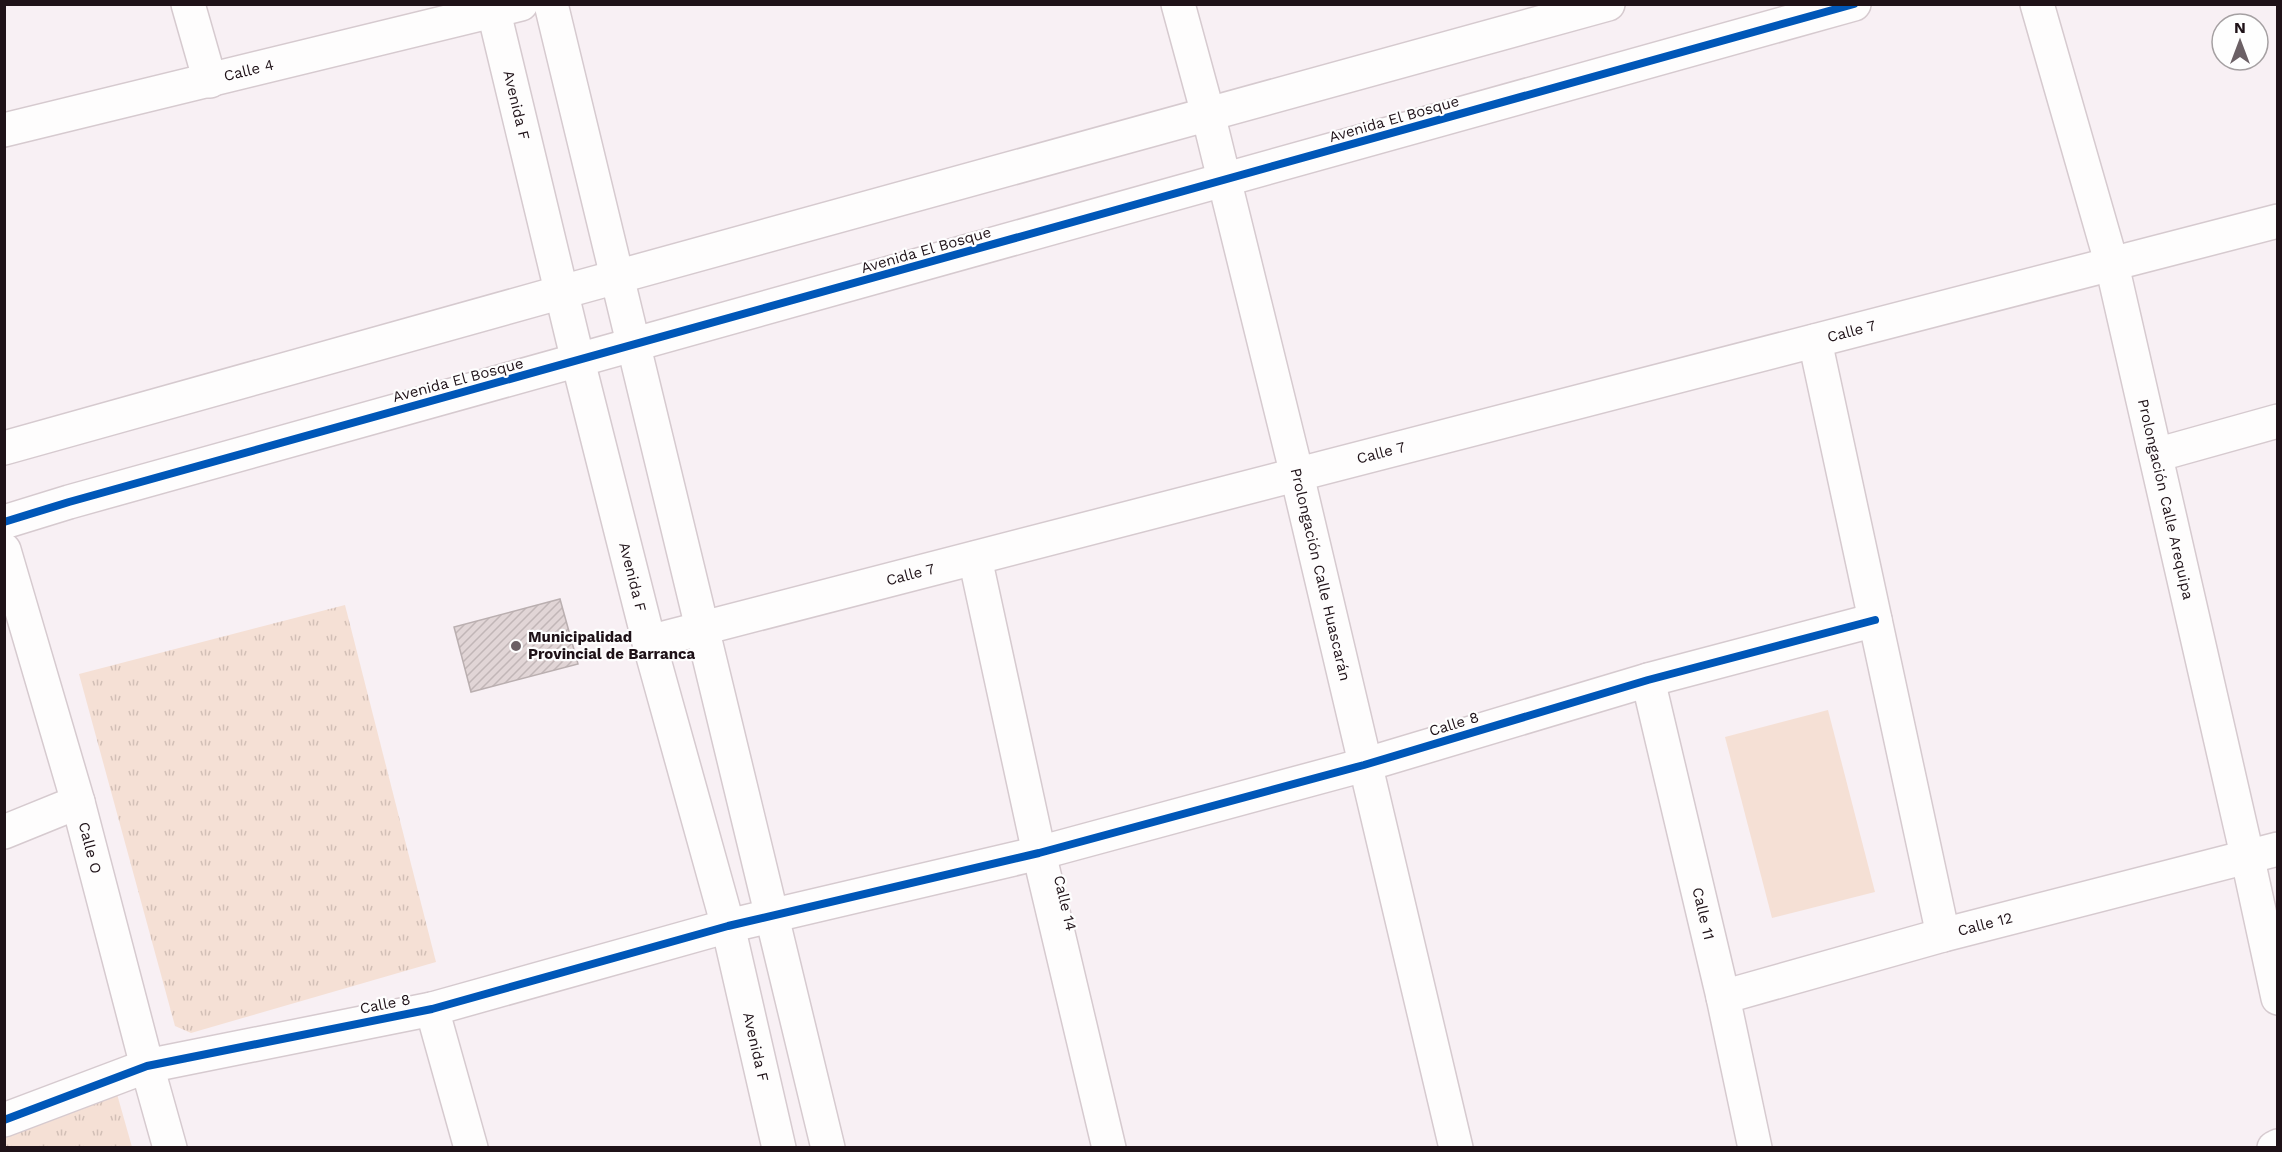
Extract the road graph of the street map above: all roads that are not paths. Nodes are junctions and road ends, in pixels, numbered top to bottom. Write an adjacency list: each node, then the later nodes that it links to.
1 (188, 4): 8 (street)
2 (551, 4): 14 (street)
3 (1178, 4): 9 (street, Prolongación Calle Huascarán)
4 (1608, 4): 9 (street)
5 (1854, 4): 11 (street, Avenida El Bosque)
6 (2037, 4): 13 (street, Prolongación Calle Arequipa)
7 (503, 7): 8 (street, Calle 4); 15 (street, Avenida F)
8 (210, 81): 10 (street, Calle 4)
9 (1208, 114): 11 (street, Prolongación Calle Huascarán); 14 (street)
10 (4, 130)
11 (1224, 180): 17 (street, Avenida El Bosque); 22 (street, Prolongación Calle Huascarán)
12 (2277, 221): 13 (street, Calle 7)
13 (2112, 265): 16 (street, Calle 7); 21 (street, Prolongación Calle Arequipa)
14 (616, 278): 15 (street); 17 (street)
15 (562, 292): 18 (street, Avenida F); 20 (street)
16 (1815, 341): 22 (street, Calle 7); 26 (street)
17 (633, 345): 18 (street, Avenida El Bosque); 27 (street)
18 (578, 361): 23 (street, Avenida El Bosque); 28 (street, Avenida F)
19 (2277, 421): 21 (street)
20 (4, 448)
21 (2156, 455): 33 (street, Prolongación Calle Arequipa)
22 (1297, 475): 25 (street, Calle 7); 30 (street, Prolongación Calle Huascarán)
23 (4, 522)
24 (4, 550): 31 (street, Calle O)
25 (975, 558): 27 (street, Calle 7); 34 (street, Calle 14)
26 (1875, 620): 29 (street, Calle 8); 37 (street)
27 (702, 629): 28 (street, Calle 7); 35 (street)
28 (649, 642): 36 (street, Avenida F)
29 (1648, 680): 30 (street, Calle 8); 38 (street, Calle 11)
30 (1364, 765): 34 (street, Calle 8); 48 (street, Prolongación Calle Huascarán)
31 (78, 802): 32 (street); 41 (street, Calle O)
32 (4, 832)
33 (2262, 852): 37 (street, Calle 12); 39 (street, Prolongación Calle Arequipa)
34 (1039, 853): 35 (street, Calle 8); 47 (street, Calle 14)
35 (772, 915): 36 (street, Calle 8); 46 (street)
36 (728, 926): 40 (street, Calle 8); 45 (street, Avenida F)
37 (1943, 935): 38 (street, Calle 12)
38 (1723, 997): 49 (street, Calle 11)
39 (2277, 998)
40 (432, 1009): 41 (street, Calle 8); 44 (street)
41 (147, 1066): 42 (street, Calle 8); 43 (street, Calle O)
42 (4, 1120)
43 (170, 1148)
44 (471, 1148)
45 (779, 1148)
46 (828, 1148)
47 (1109, 1148)
48 (1456, 1148)
49 (1755, 1148)

